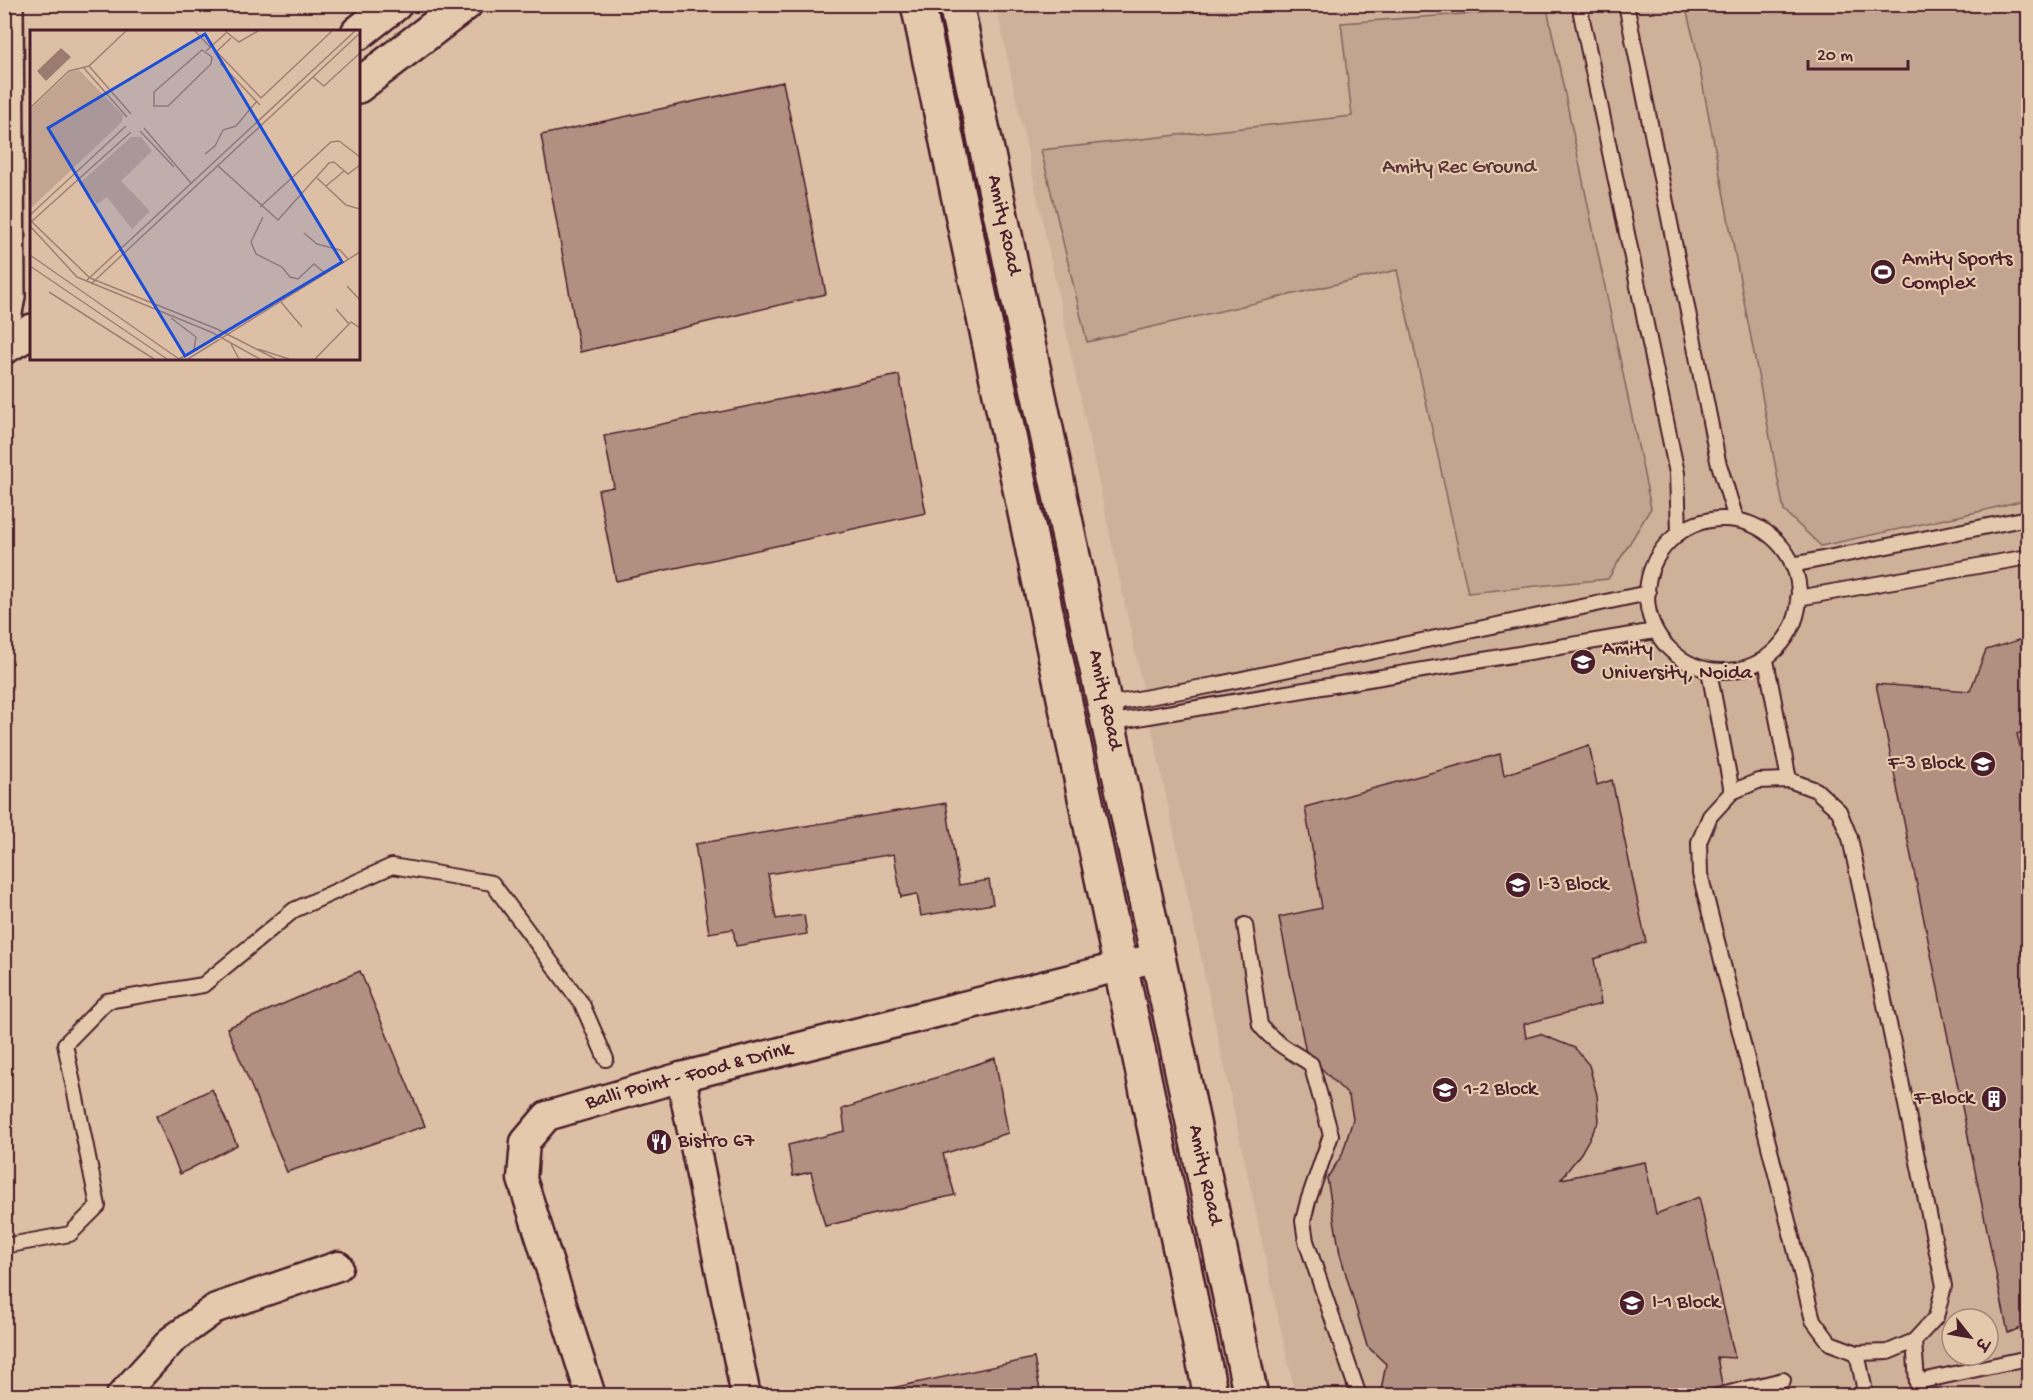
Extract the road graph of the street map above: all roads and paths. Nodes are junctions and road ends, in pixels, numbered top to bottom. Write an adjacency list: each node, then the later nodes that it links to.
1 (6, 4): 9 (street)
2 (394, 4): 8 (street)
3 (465, 4): 10 (street)
4 (918, 4): 30 (street, Amity Road)
5 (956, 4): 25 (street, Amity Road)
6 (1579, 4): 17 (lane)
7 (1626, 4): 16 (lane)
8 (360, 31)
9 (6, 84): 11 (street); 12 (street)
10 (360, 84)
11 (30, 120)
12 (12, 298)
13 (30, 332): 14 (street)
14 (4, 347)
15 (2028, 518): 19 (lane)
16 (1736, 519): 17 (lane); 19 (lane)
17 (1679, 532): 20 (lane)
18 (2028, 556): 21 (lane)
19 (1792, 565): 21 (lane)
20 (1648, 593): 22 (lane); 25 (lane)
21 (1798, 598): 23 (lane)
22 (1655, 631): 24 (lane); 25 (lane)
23 (1766, 660): 24 (lane); 26 (lane)
24 (1709, 672): 27 (lane)
25 (1107, 714): 29 (street, Amity Road)
26 (1789, 780): 27 (lane); 35 (lane)
27 (1732, 792): 36 (lane)
28 (1245, 925): 45 (lane)
29 (1158, 957): 30 (street, Balli Point - Food & Drink); 44 (street, Amity Road)
30 (1120, 965): 32 (street, Balli Point - Food & Drink); 43 (street, Amity Road)
31 (606, 1059): 33 (lane)
32 (681, 1077): 41 (street, Balli Point - Food & Drink); 42 (street)
33 (4, 1246)
34 (338, 1266): 40 (street)
35 (1914, 1341): 36 (lane); 39 (lane)
36 (1857, 1353): 47 (lane)
37 (2028, 1358): 39 (lane)
38 (1783, 1380): 46 (lane)
39 (1919, 1389)
40 (121, 1395)
41 (591, 1395)
42 (746, 1395)
43 (1211, 1395)
44 (1251, 1395)
45 (1359, 1395)
46 (1717, 1395)
47 (1866, 1395)

